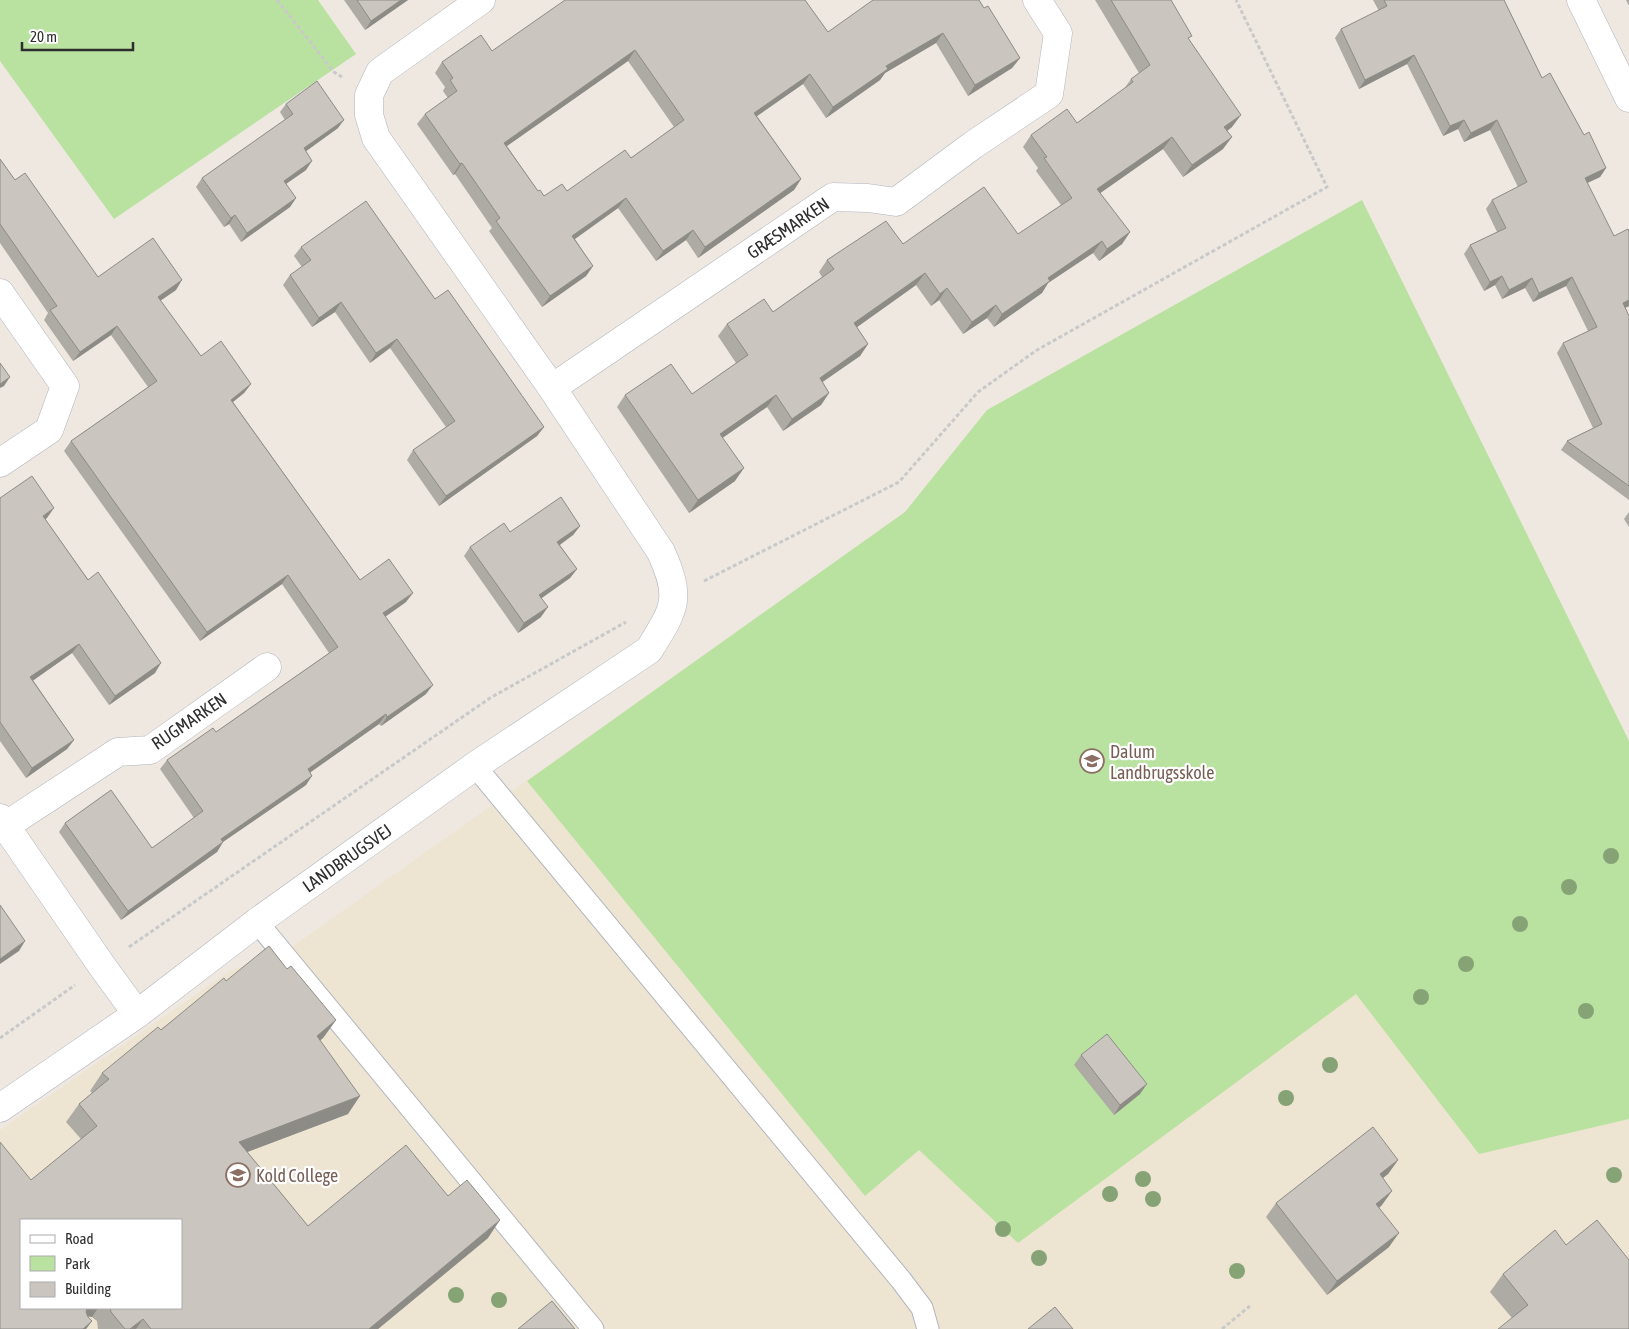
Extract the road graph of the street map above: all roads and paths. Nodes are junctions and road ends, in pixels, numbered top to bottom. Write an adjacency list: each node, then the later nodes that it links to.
1 (277, 0): 6 (path)
2 (482, 0): 6 (street)
3 (1038, 0): 10 (street, GRÆSMARKEN)
4 (1236, 0): 8 (path)
5 (1581, 0): 7 (street)
6 (369, 95): 10 (street)
7 (1629, 98)
8 (1327, 187)
9 (0, 293): 11 (street)
10 (552, 388): 13 (street, LANDBRUGSVEJ)
11 (0, 463)
12 (267, 667): 14 (street, RUGMARKEN)
13 (475, 766): 15 (street, LANDBRUGSVEJ); 20 (lane)
14 (3, 822): 16 (street, RUGMARKEN)
15 (257, 922): 16 (street, LANDBRUGSVEJ); 19 (lane)
16 (137, 1014): 17 (street, LANDBRUGSVEJ)
17 (0, 1108)
18 (1250, 1306): 21 (path)
19 (593, 1329)
20 (928, 1329)
21 (1222, 1329)

